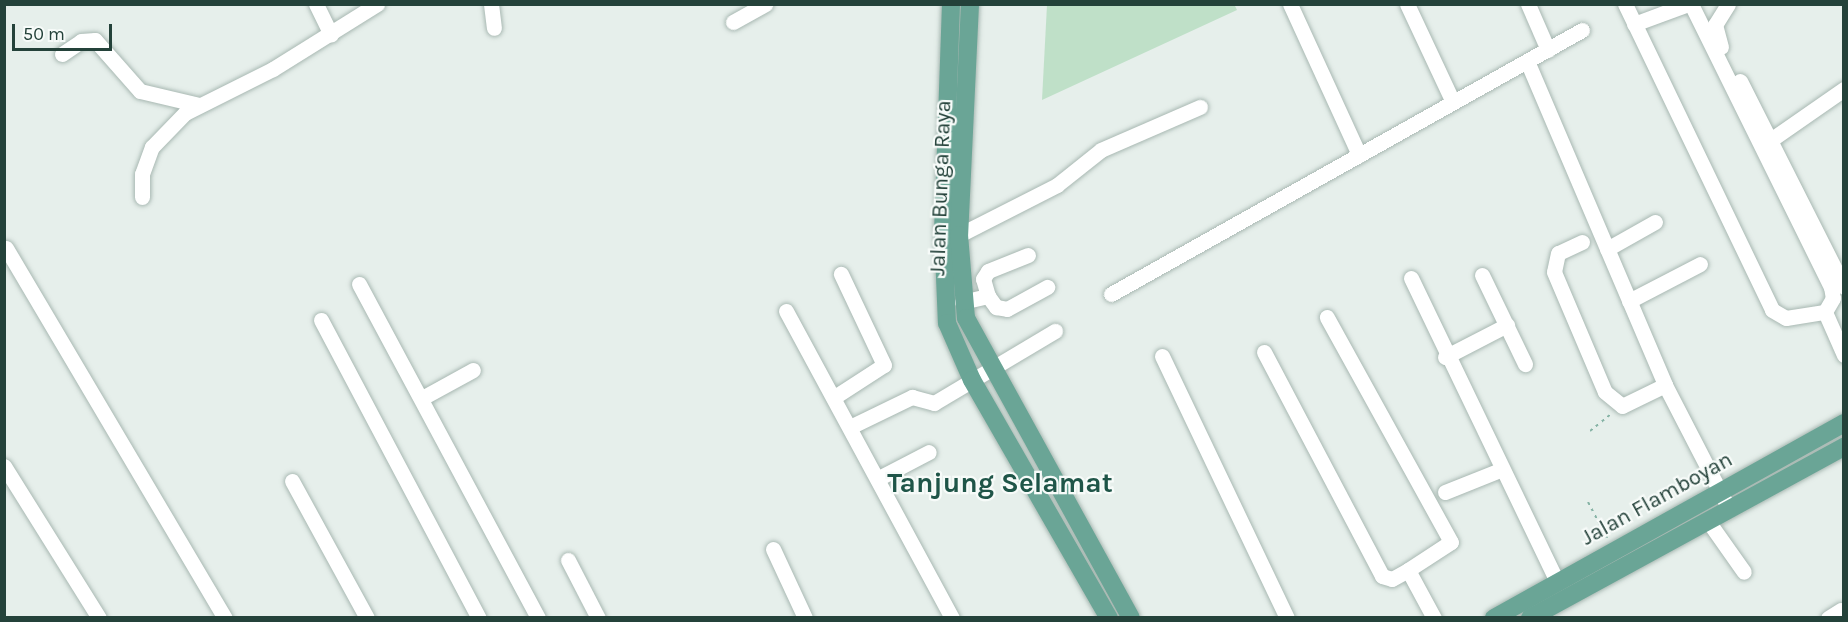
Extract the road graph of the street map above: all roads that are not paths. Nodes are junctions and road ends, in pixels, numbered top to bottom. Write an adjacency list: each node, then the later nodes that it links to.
1 (316, 4): 17 (street)
2 (491, 4): 15 (street)
3 (765, 4): 13 (street)
4 (951, 4): 58 (main road, Jalan Bunga Raya)
5 (970, 4): 29 (main road, Jalan Bunga Raya)
6 (1290, 4): 26 (street)
7 (1407, 4): 22 (street)
8 (1528, 4): 18 (street)
9 (1625, 4): 14 (street)
10 (1690, 4): 14 (street); 46 (street)
11 (1728, 4): 25 (street)
12 (370, 7): 17 (street)
13 (733, 22)
14 (1634, 24): 46 (street)
15 (494, 28)
16 (1582, 30): 18 (street)
17 (331, 35): 23 (street)
18 (1548, 50): 20 (street)
19 (62, 54): 23 (street)
20 (1527, 61): 22 (street); 32 (street)
21 (1844, 89): 25 (street)
22 (1453, 102): 26 (street)
23 (199, 105): 27 (street)
24 (1200, 107): 29 (street)
25 (1772, 139): 40 (street)
26 (1359, 155): 41 (street)
27 (142, 197)
28 (1655, 222): 32 (street)
29 (959, 235): 44 (main road, Jalan Bunga Raya)
30 (1582, 242): 59 (street)
31 (6, 248): 80 (street)
32 (1607, 249): 43 (street)
33 (1028, 255): 42 (street)
34 (1700, 264): 43 (street)
35 (841, 274): 60 (street)
36 (1482, 275): 49 (street)
37 (1411, 278): 54 (street)
38 (359, 284): 61 (street)
39 (1047, 287): 42 (street)
40 (1844, 287)
41 (1111, 294)
42 (988, 296): 44 (street)
43 (1629, 301): 59 (street)
44 (962, 302): 56 (main road, Jalan Bunga Raya)
45 (786, 311): 60 (street)
46 (1825, 312): 52 (street)
47 (1327, 317): 76 (street)
48 (321, 320): 82 (street)
49 (1507, 325): 54 (street); 55 (street)
50 (1055, 331): 56 (street)
51 (1264, 352): 76 (street)
52 (1844, 355)
53 (1162, 356): 89 (street)
54 (1445, 357): 67 (street)
55 (1525, 363)
56 (990, 368): 58 (street); 88 (main road, Jalan Bunga Raya)
57 (474, 370): 61 (street)
58 (972, 380): 63 (street); 87 (main road, Jalan Bunga Raya)
59 (1665, 385): 71 (street)
60 (836, 396): 63 (street)
61 (422, 398): 83 (street)
62 (1844, 423): 71 (main road, Jalan Flamboyan)
63 (852, 426): 68 (street)
64 (1844, 447): 72 (main road, Jalan Flamboyan)
65 (929, 452): 68 (street)
66 (4, 466): 79 (street)
67 (1500, 470): 70 (street); 78 (street)
68 (879, 478): 86 (street)
69 (292, 481): 81 (street)
70 (1445, 492)
71 (1720, 492): 72 (street); 78 (main road, Jalan Flamboyan)
72 (1729, 509): 73 (main road, Jalan Flamboyan)
73 (1708, 521): 77 (street); 92 (main road, Jalan Flamboyan)
74 (773, 549): 85 (street)
75 (568, 560): 84 (street)
76 (1408, 570): 90 (street)
77 (1744, 572)
78 (1557, 582): 91 (main road, Jalan Flamboyan)
79 (99, 618)
80 (225, 618)
81 (367, 618)
82 (479, 618)
83 (538, 618)
84 (598, 618)
85 (805, 618)
86 (952, 618)
87 (1109, 618)
88 (1131, 618)
89 (1287, 618)
90 (1434, 618)
91 (1494, 618)
92 (1530, 618)

